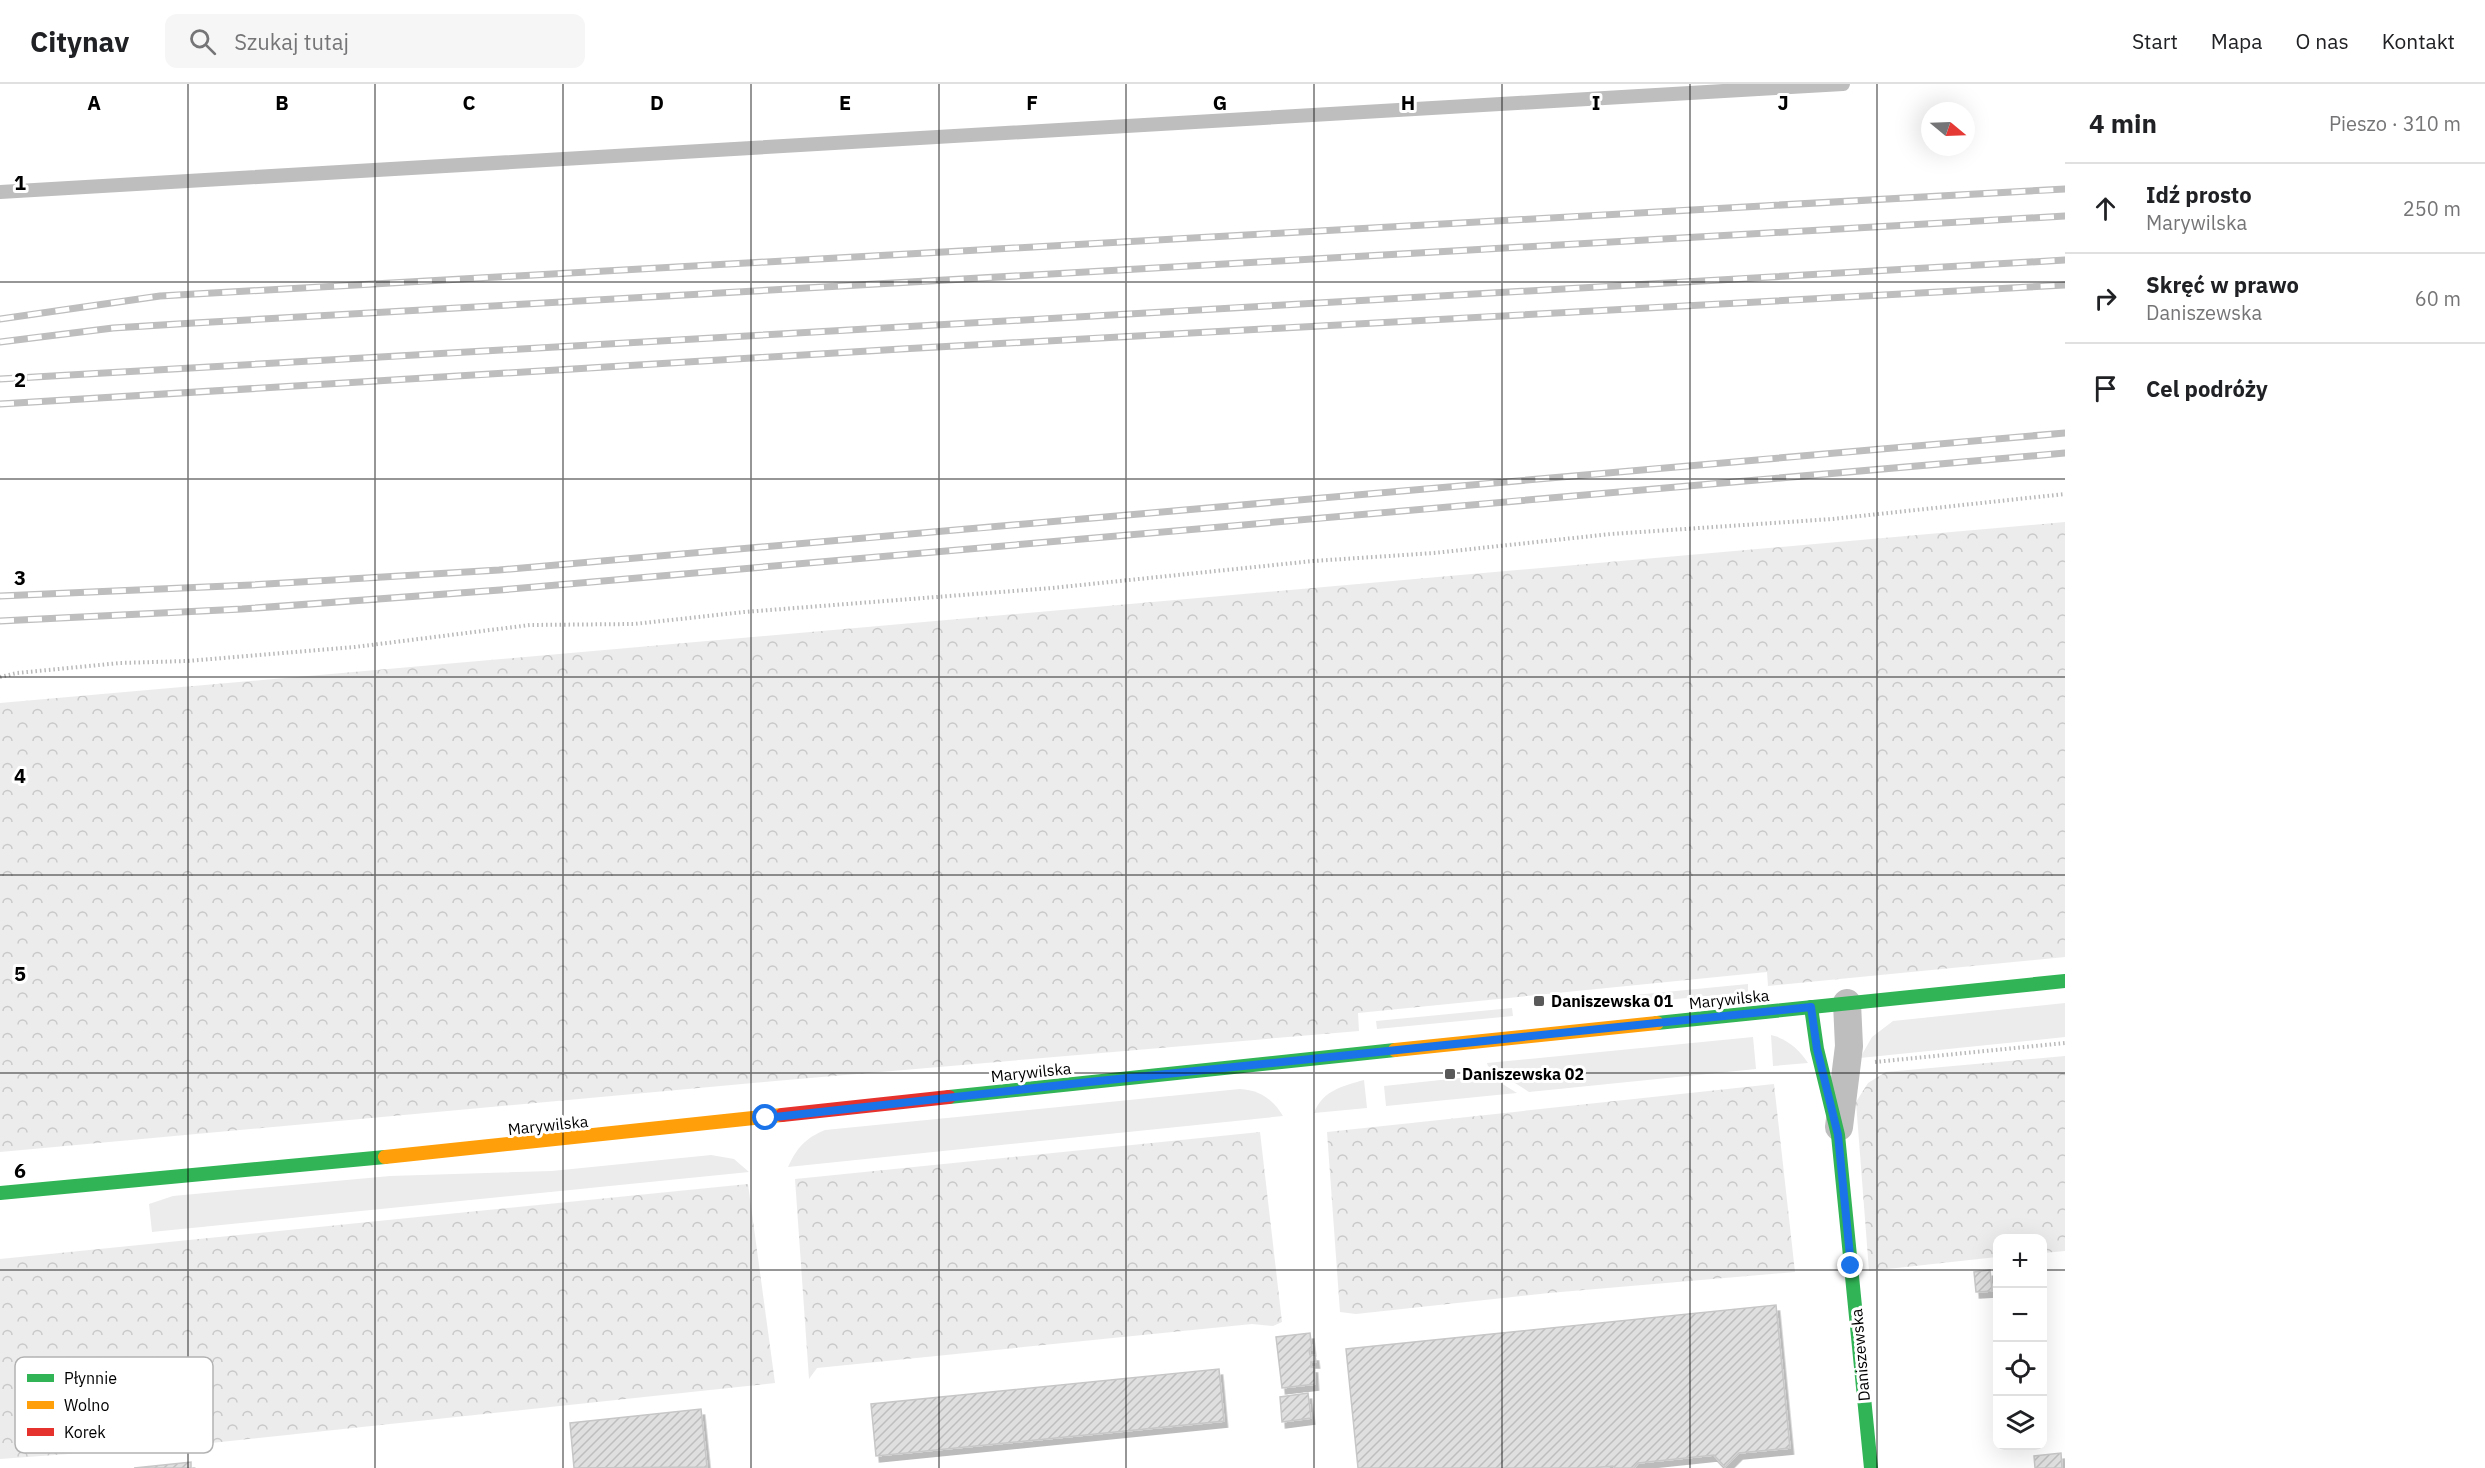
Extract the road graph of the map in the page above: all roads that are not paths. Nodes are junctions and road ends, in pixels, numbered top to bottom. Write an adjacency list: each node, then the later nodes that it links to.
1 (1843, 84): 2 (lane)
2 (0, 192)
3 (2065, 981): 4 (main road, Marywilska)
4 (1847, 1003): 5 (main road, Marywilska); 6 (street, Daniszewska)
5 (1811, 1007): 6 (main road, Daniszewska); 7 (main road, Marywilska)
6 (1838, 1135): 8 (main road, Daniszewska)
7 (0, 1193)
8 (1871, 1468)

